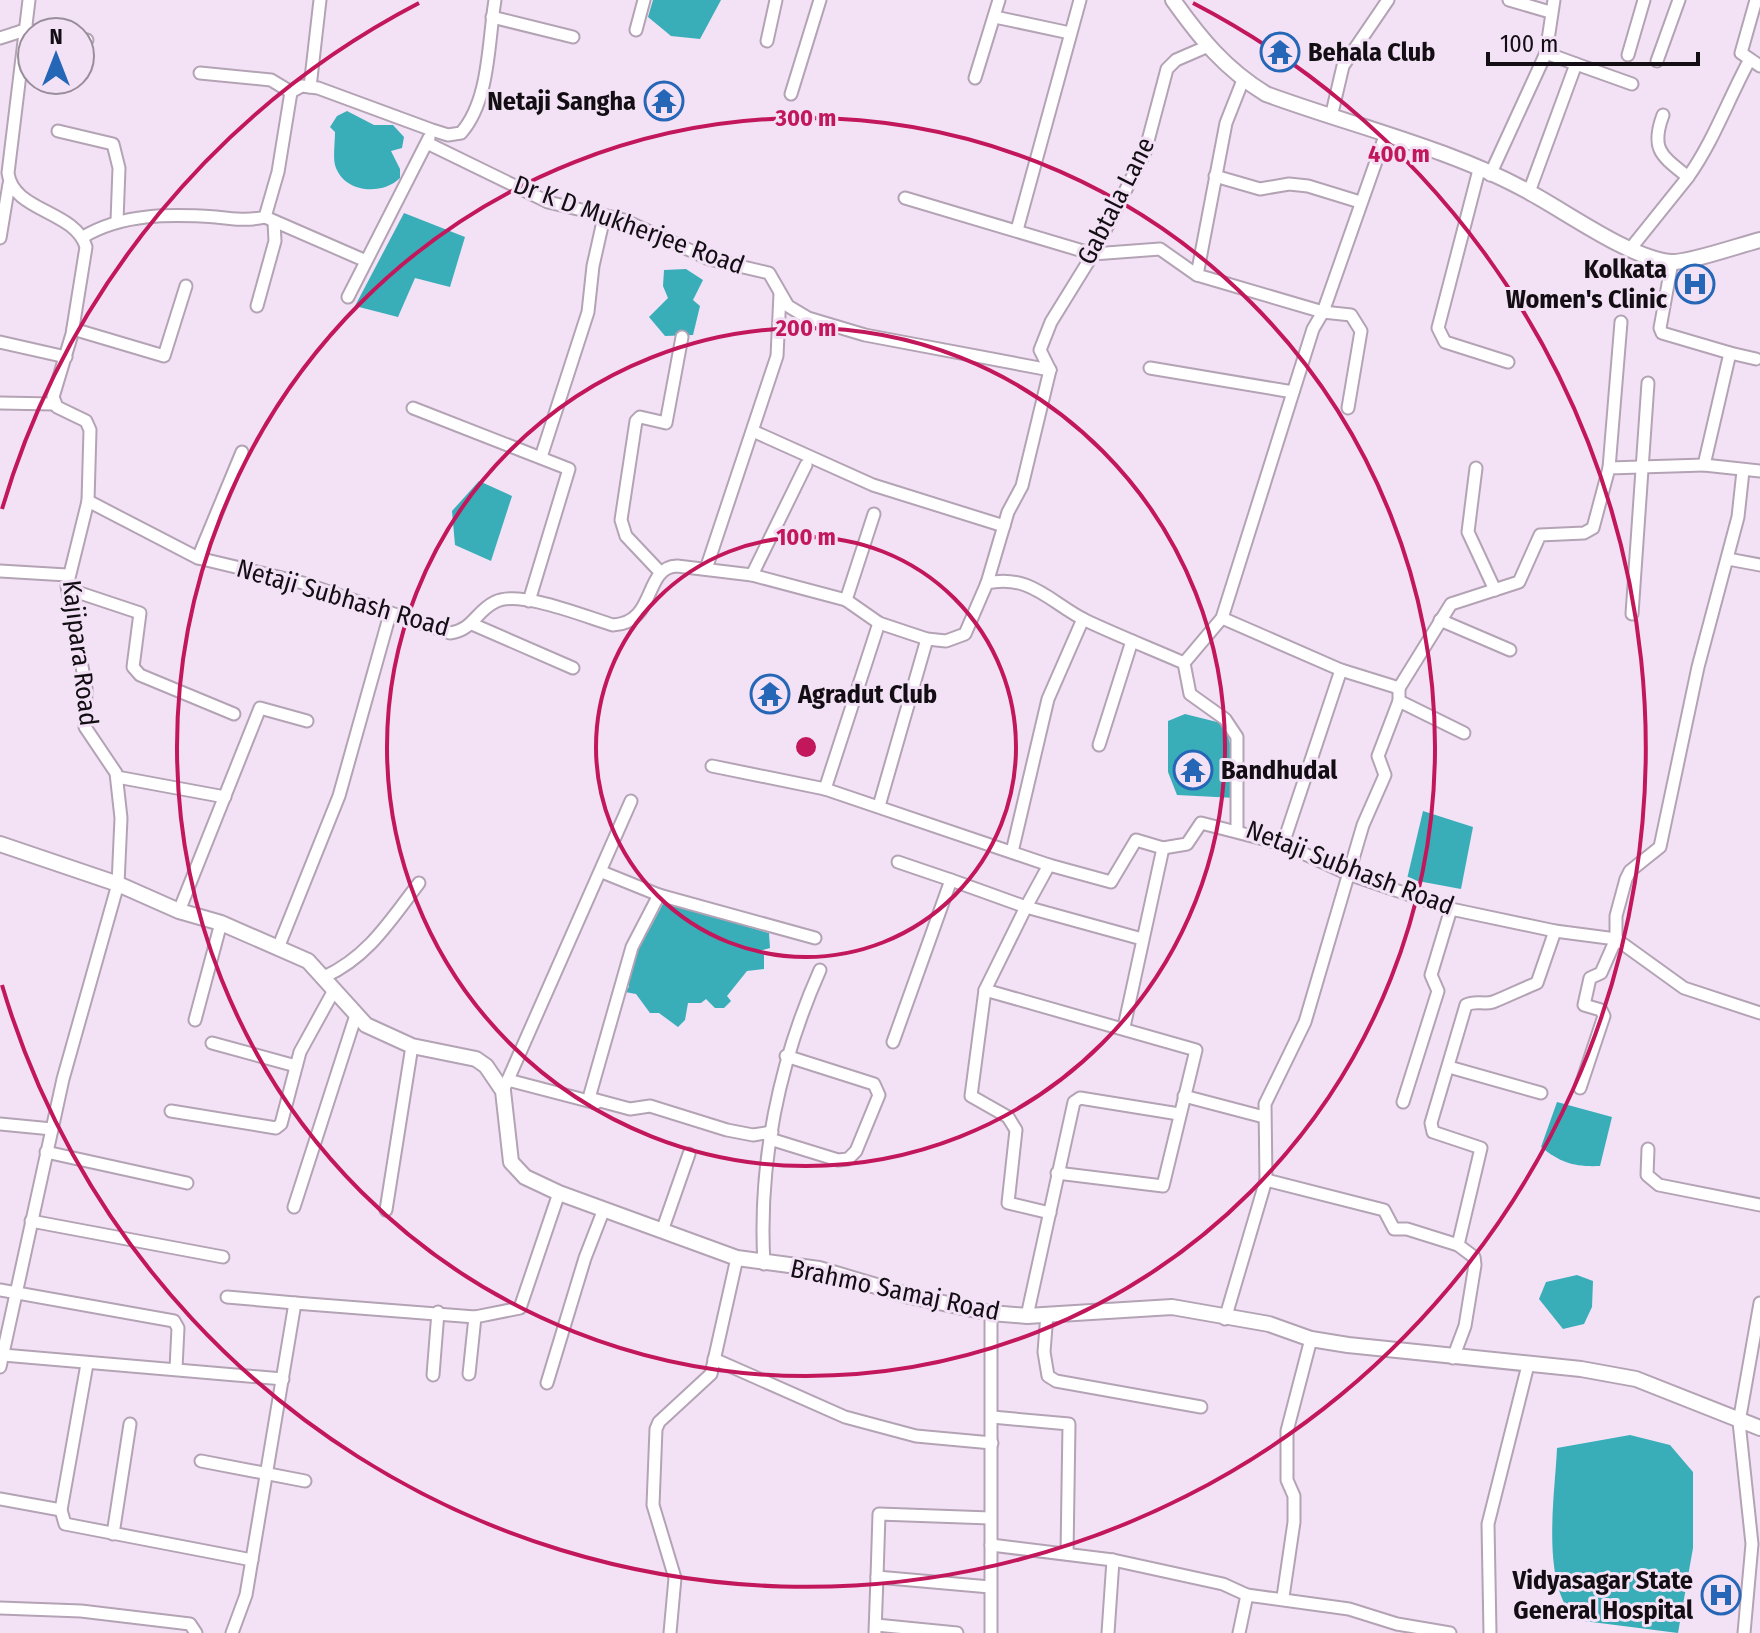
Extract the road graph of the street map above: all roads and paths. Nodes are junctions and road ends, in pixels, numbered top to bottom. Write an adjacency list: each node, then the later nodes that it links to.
1 (320, 0): 31 (street)
2 (495, 0): 15 (street)
3 (644, 0): 17 (street)
4 (776, 0): 20 (street)
5 (820, 0): 33 (street)
6 (999, 0): 16 (street)
7 (1080, 0): 18 (street)
8 (1173, 0): 21 (street)
9 (1388, 0): 36 (street)
10 (1509, 0): 14 (street)
11 (1644, 0): 23 (street)
12 (1679, 0): 24 (street)
13 (1756, 0): 25 (street)
14 (1552, 6): 22 (street)
15 (492, 17): 19 (street); 37 (street)
16 (995, 17): 18 (street); 28 (street)
17 (636, 30)
18 (1070, 33): 51 (street)
19 (573, 37)
20 (767, 41)
21 (1206, 47): 29 (street); 56 (street, Gabtala Lane)
22 (1546, 53): 26 (street); 41 (street)
23 (1628, 55)
24 (1657, 61)
25 (1755, 63): 43 (street)
26 (1576, 64): 30 (street); 45 (street)
27 (200, 73): 32 (street)
28 (975, 78)
29 (1243, 80): 36 (street); 42 (street)
30 (1632, 84)
31 (310, 87): 32 (street); 37 (street)
32 (291, 92): 49 (street)
33 (791, 94)
34 (18, 96): 44 (street)
35 (1663, 115): 43 (street)
36 (1331, 117): 39 (street)
37 (432, 130): 40 (street)
38 (58, 131): 50 (street)
39 (1385, 136): 41 (street); 47 (street)
40 (427, 143): 48 (street, Dr K D Mukherjee Road); 57 (street)
41 (1484, 172): 45 (street); 72 (street)
42 (1215, 176): 47 (street); 59 (street)
43 (1688, 177): 55 (street)
44 (9, 184): 52 (street); 53 (street)
45 (1529, 192): 55 (street)
46 (905, 198): 51 (street)
47 (1360, 202): 64 (street)
48 (604, 217): 61 (street, Dr K D Mukherjee Road); 83 (street)
49 (270, 220): 50 (street); 57 (street); 63 (street)
50 (117, 221): 52 (street)
51 (1017, 230): 56 (street)
52 (83, 237): 66 (street)
53 (0, 238)
54 (1760, 240): 58 (street)
55 (1631, 248): 58 (street)
56 (1093, 254): 59 (street); 74 (street, Gabtala Lane)
57 (366, 261): 62 (street)
58 (1672, 262): 69 (street)
59 (1197, 275): 64 (street)
60 (186, 286): 66 (street)
61 (780, 294): 74 (street, Dr K D Mukherjee Road); 81 (street)
62 (348, 297)
63 (257, 306)
64 (1323, 312): 76 (street); 80 (street)
65 (1621, 322): 87 (street)
66 (73, 329): 70 (street)
67 (682, 337): 99 (street)
68 (0, 342): 70 (street)
69 (1730, 353): 71 (street); 85 (street)
70 (66, 357): 78 (street)
71 (1756, 359)
72 (1508, 362)
73 (1150, 368): 76 (street)
74 (1050, 370): 93 (street)
75 (1648, 383): 88 (street)
76 (1293, 392): 109 (street)
77 (0, 403): 78 (street)
78 (54, 404): 91 (street, Kajipara Road)
79 (413, 408): 83 (street)
80 (1348, 408)
81 (755, 432): 93 (street); 97 (street)
82 (242, 452): 94 (street)
83 (541, 457): 106 (street)
84 (806, 465): 101 (street)
85 (1704, 465): 88 (street); 89 (street)
86 (1476, 468): 104 (street)
87 (1609, 468): 88 (street); 104 (street)
88 (1643, 469): 108 (street)
89 (1743, 471): 90 (street); 95 (street)
90 (1760, 471)
91 (88, 501): 94 (street, Netaji Subhash Road); 100 (street, Kajipara Road)
92 (874, 514): 105 (street)
93 (1004, 526): 102 (street)
94 (198, 558): 107 (street, Netaji Subhash Road)
95 (1728, 559): 96 (street); 152 (street)
96 (1760, 565)
97 (706, 569): 99 (street); 101 (street)
98 (0, 571): 100 (street)
99 (661, 573): 106 (street, Netaji Subhash Road)
100 (67, 575): 103 (street, Kajipara Road)
101 (752, 575): 105 (street)
102 (987, 583): 110 (street); 114 (street)
103 (68, 589): 122 (street); 127 (street, Kajipara Road)
104 (1495, 590): 111 (street)
105 (846, 600): 112 (street)
106 (529, 601): 113 (street, Netaji Subhash Road)
107 (390, 614): 113 (street, Netaji Subhash Road); 153 (street)
108 (1632, 614)
109 (1222, 618): 117 (street); 119 (street)
110 (1083, 619): 115 (street); 136 (street)
111 (1440, 620): 116 (street); 120 (street)
112 (879, 623): 114 (street); 128 (street)
113 (472, 624): 118 (street)
114 (927, 639): 131 (street)
115 (1132, 641): 117 (street); 125 (street)
116 (1510, 650)
117 (1184, 663): 132 (street, Netaji Subhash Road)
118 (573, 668)
119 (1341, 670): 120 (street); 134 (street)
120 (1399, 688): 121 (street)
121 (1399, 701): 124 (street); 140 (street)
122 (234, 714)
123 (307, 721): 129 (street)
124 (1464, 733)
125 (1099, 745)
126 (712, 766): 128 (street)
127 (117, 777): 129 (street); 143 (street, Kajipara Road)
128 (825, 789): 131 (street)
129 (225, 797): 147 (street)
130 (631, 801): 139 (street)
131 (879, 806): 136 (street)
132 (1237, 830): 134 (street, Netaji Subhash Road); 135 (street)
133 (0, 844): 143 (street)
134 (1283, 844): 140 (street, Netaji Subhash Road)
135 (1163, 848): 138 (street); 151 (street)
136 (1012, 852): 138 (street)
137 (898, 862): 141 (street)
138 (1049, 865): 145 (street)
139 (602, 872): 144 (street); 168 (street)
140 (1348, 874): 146 (street, Netaji Subhash Road); 176 (street)
141 (951, 880): 145 (street); 162 (street)
142 (419, 883): 155 (street)
143 (118, 884): 147 (street); 178 (street, Kajipara Road)
144 (659, 895): 150 (street); 179 (street)
145 (1026, 907): 151 (street); 156 (street)
146 (1451, 909): 149 (street, Netaji Subhash Road); 172 (street)
147 (179, 911): 148 (street)
148 (221, 923): 153 (street); 160 (street)
149 (1555, 931): 152 (street, Netaji Subhash Road); 167 (street)
150 (815, 938)
151 (1142, 939): 161 (street)
152 (1616, 939): 158 (street, Netaji Subhash Road); 169 (street)
153 (278, 948): 155 (street)
154 (820, 970): 165 (street)
155 (324, 977): 157 (street)
156 (985, 990): 161 (street); 191 (street)
157 (333, 992): 159 (street); 166 (street)
158 (1760, 1013)
159 (356, 1015): 164 (street); 188 (street)
160 (195, 1020)
161 (1124, 1027): 171 (street)
162 (893, 1042)
163 (212, 1043): 166 (street)
164 (412, 1046): 168 (street); 190 (street)
165 (786, 1056): 179 (street); 179 (street)
166 (296, 1066): 173 (street)
167 (1449, 1067): 170 (street); 194 (street)
168 (505, 1086): 175 (street); 186 (street, Brahmo Samaj Road)
169 (1580, 1088)
170 (1541, 1093)
171 (1184, 1096): 174 (street); 176 (street)
172 (1403, 1102)
173 (171, 1111)
174 (1179, 1114): 183 (street); 183 (street)
175 (626, 1115)
176 (1264, 1117): 184 (street)
177 (0, 1124): 178 (street)
178 (52, 1129): 181 (street, Kajipara Road)
179 (771, 1136): 197 (street)
180 (1648, 1149): 187 (street)
181 (46, 1152): 185 (street); 192 (street, Kajipara Road)
182 (689, 1154): 193 (street)
183 (1057, 1173): 191 (street)
184 (1266, 1180): 194 (street); 208 (street)
185 (187, 1183)
186 (559, 1193): 189 (street, Brahmo Samaj Road); 207 (street)
187 (1760, 1205)
188 (294, 1207)
189 (604, 1209): 193 (street, Brahmo Samaj Road); 219 (street)
190 (386, 1210)
191 (1050, 1213): 206 (street)
192 (31, 1221): 195 (street); 199 (street, Kajipara Road)
193 (662, 1231): 196 (street, Brahmo Samaj Road)
194 (1458, 1245): 211 (street)
195 (223, 1257)
196 (737, 1258): 197 (street, Brahmo Samaj Road); 212 (street)
197 (764, 1264): 204 (street, Brahmo Samaj Road)
198 (0, 1290): 199 (street)
199 (15, 1293): 210 (street, Kajipara Road); 215 (street)
200 (227, 1297): 201 (street)
201 (295, 1303): 203 (street); 218 (street)
202 (1760, 1303): 222 (street)
203 (438, 1312): 207 (street); 217 (street)
204 (991, 1313): 206 (street, Brahmo Samaj Road); 221 (street)
205 (1047, 1314): 206 (street, Brahmo Samaj Road); 208 (street, Brahmo Samaj Road); 220 (street)
206 (1027, 1316)
207 (475, 1317): 216 (street)
208 (1225, 1319): 209 (street, Brahmo Samaj Road)
209 (1311, 1339): 211 (street, Brahmo Samaj Road); 241 (street)
210 (2, 1355): 213 (street)
211 (1453, 1358): 214 (street, Brahmo Samaj Road)
212 (714, 1359): 225 (street); 247 (street)
213 (87, 1364): 215 (street); 230 (street)
214 (1528, 1365): 222 (street, Brahmo Samaj Road); 253 (street)
215 (176, 1368): 218 (street)
216 (469, 1374)
217 (433, 1375)
218 (283, 1379): 227 (street)
219 (547, 1383)
220 (1201, 1407)
221 (992, 1417): 225 (street); 235 (street)
222 (1739, 1422): 224 (street, Brahmo Samaj Road); 234 (street)
223 (130, 1424): 232 (street)
224 (1760, 1428)
225 (992, 1443): 231 (street)
226 (201, 1461): 227 (street)
227 (268, 1471): 228 (street); 236 (street)
228 (305, 1481)
229 (0, 1499): 230 (street)
230 (61, 1510): 232 (street)
231 (990, 1518): 233 (street); 238 (street)
232 (113, 1534): 236 (street)
233 (991, 1545): 235 (street); 239 (street)
234 (1756, 1545): 254 (street)
235 (1067, 1554): 237 (street)
236 (252, 1560): 246 (street)
237 (1113, 1560): 240 (street); 250 (street)
238 (877, 1577): 239 (street); 244 (street)
239 (990, 1587): 249 (street)
240 (1247, 1595): 241 (street); 251 (street)
241 (1283, 1597): 243 (street)
242 (0, 1608): 245 (street)
243 (1396, 1628): 252 (street)
244 (876, 1629): 248 (street)
245 (196, 1633)
246 (232, 1633)
247 (670, 1633)
248 (957, 1633)
249 (991, 1633)
250 (1108, 1633)
251 (1239, 1633)
252 (1450, 1633)
253 (1490, 1633)
254 (1744, 1633)

